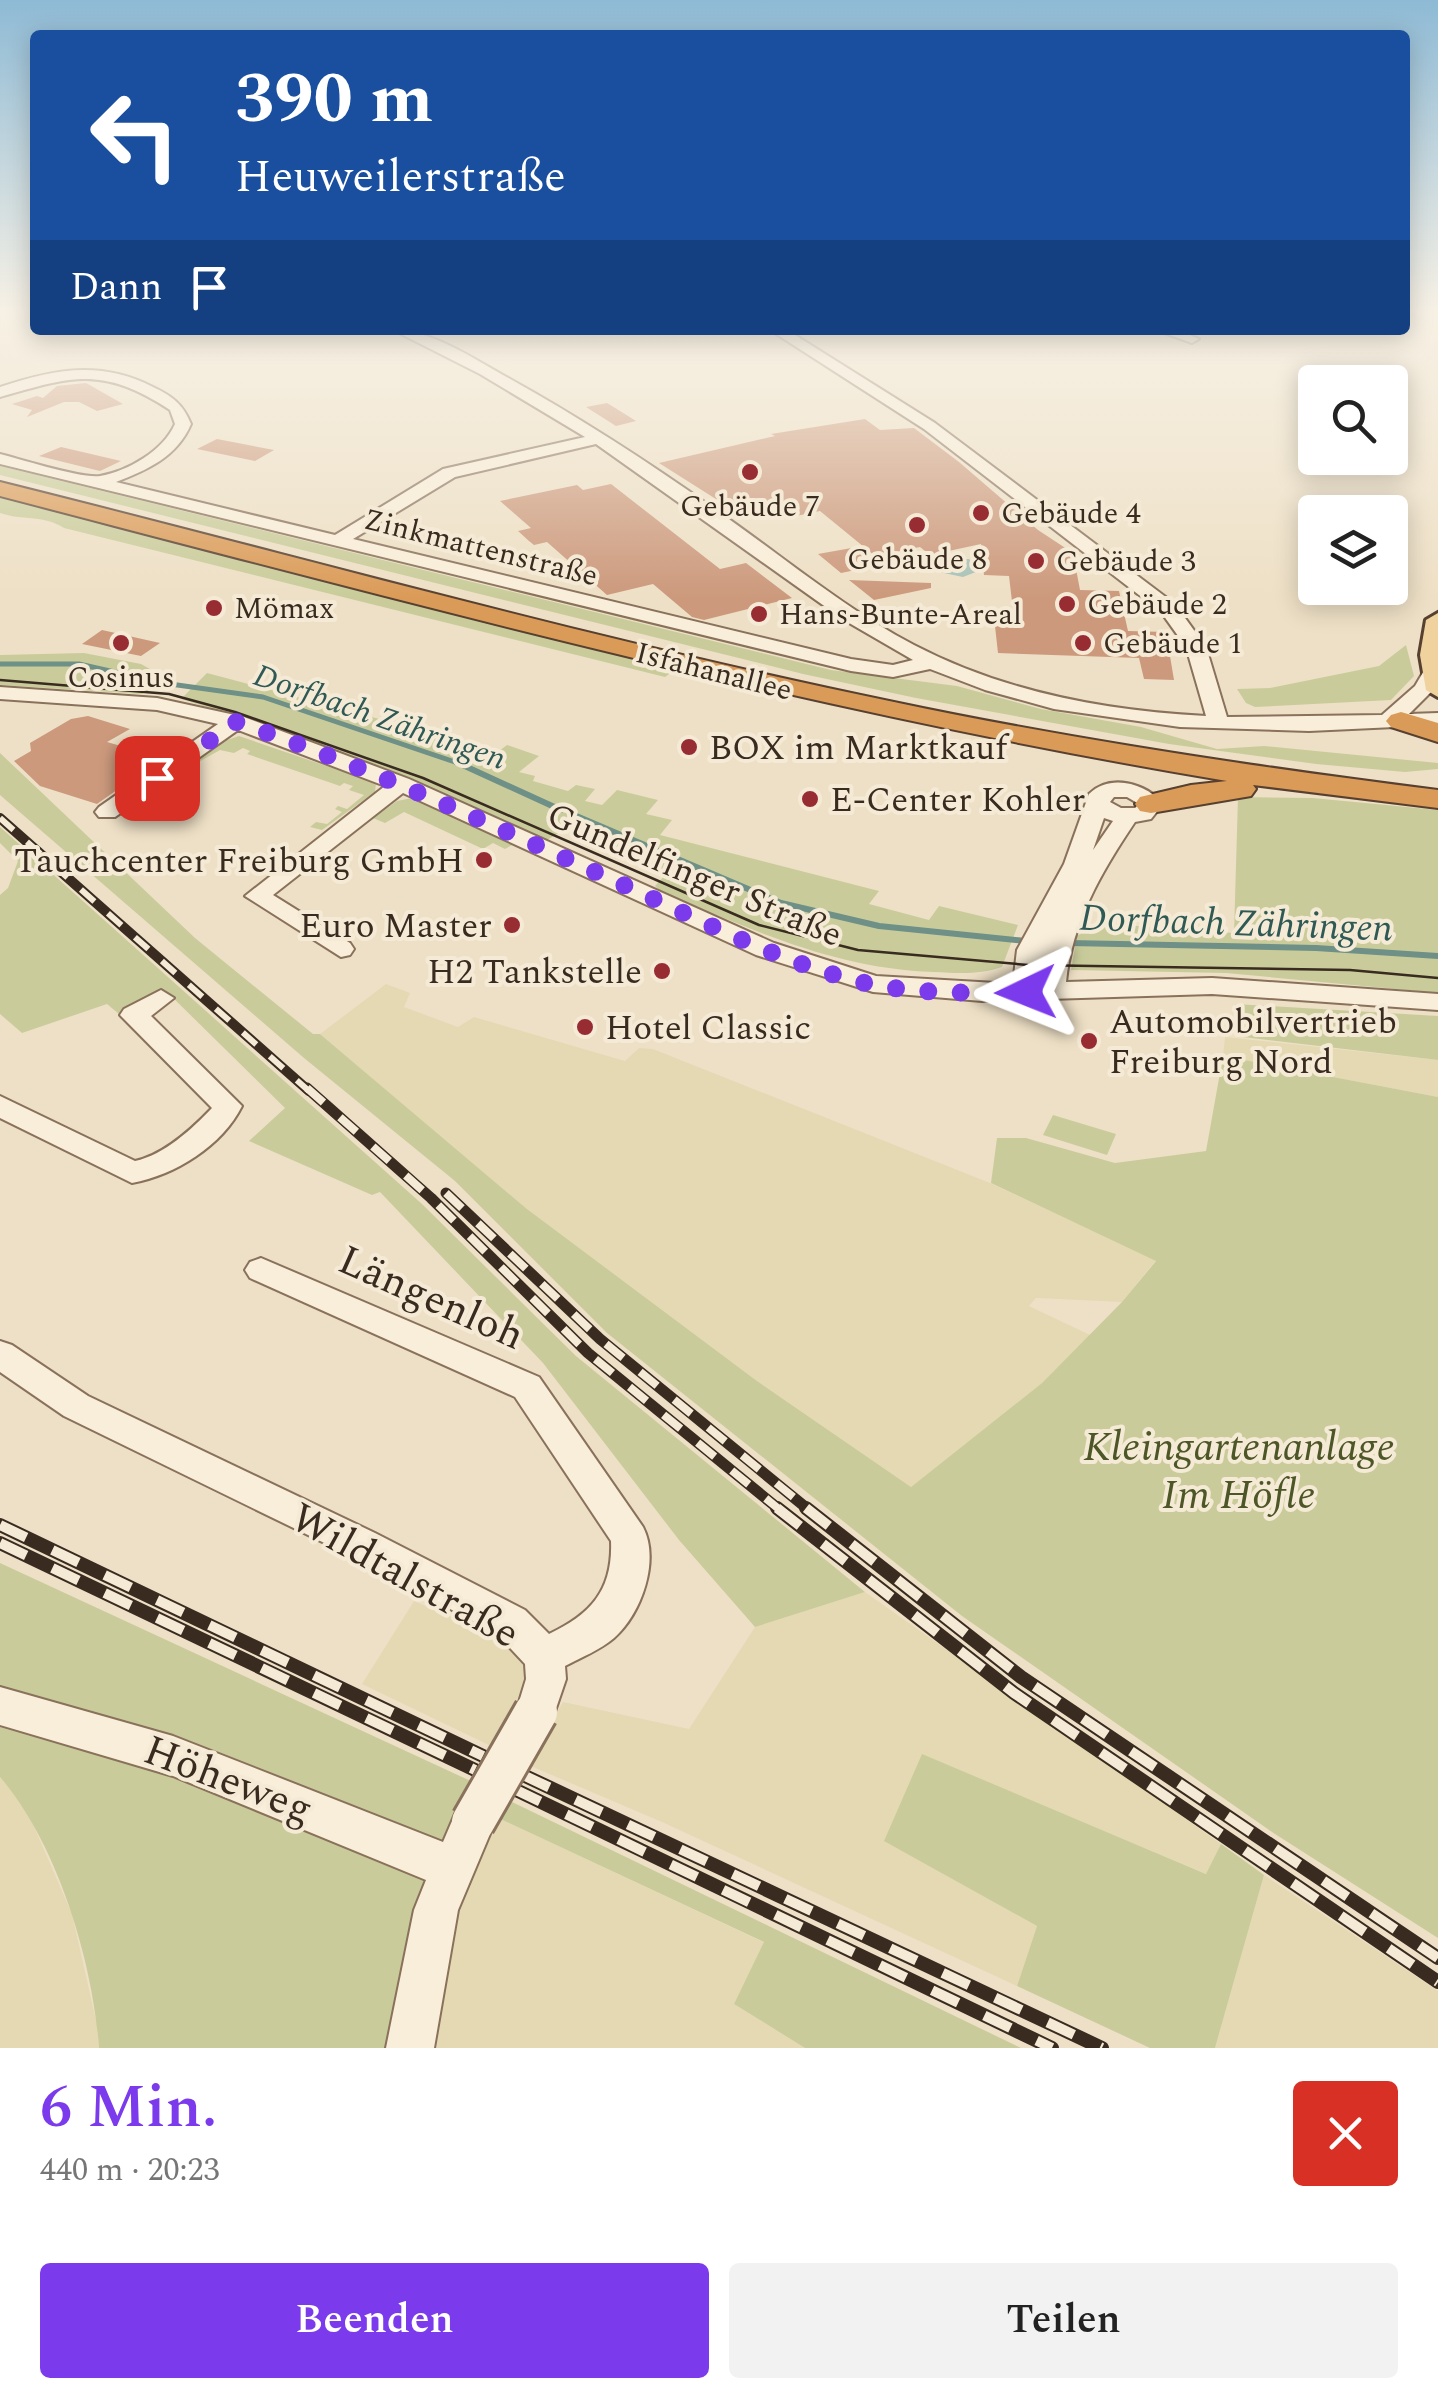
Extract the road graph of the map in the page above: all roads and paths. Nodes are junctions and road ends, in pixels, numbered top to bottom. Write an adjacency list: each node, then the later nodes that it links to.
1 (175, 407): 7 (street)
2 (544, 407): 4 (street)
3 (902, 407): 20 (street)
4 (596, 440): 9 (street); 11 (street)
5 (0, 458): 7 (street, Zinkmattenstraße)
6 (0, 479): 23 (highway, Isfahanallee)
7 (98, 483): 9 (street, Zinkmattenstraße)
8 (0, 489): 26 (highway, Isfahanallee)
9 (335, 542): 13 (street, Zinkmattenstraße)
10 (1438, 620): 14 (main road)
11 (906, 648): 12 (street); 13 (street)
12 (932, 662): 13 (street, Zinkmattenstraße); 20 (street)
13 (851, 665)
14 (1435, 682): 17 (street)
15 (0, 693): 19 (street, Gundelfinger Straße)
16 (1438, 706): 17 (street)
17 (1395, 718): 18 (street); 20 (street); 21 (highway)
18 (1438, 719)
19 (236, 722): 24 (street, Gundelfinger Straße); 29 (street)
20 (1218, 722)
21 (1438, 733)
22 (1438, 774): 23 (highway)
23 (1380, 780): 25 (highway, Isfahanallee)
24 (401, 784): 31 (street); 32 (street, Gundelfinger Straße)
25 (1438, 786)
26 (1322, 787): 27 (highway, Isfahanallee); 28 (highway)
27 (1438, 799)
28 (1139, 810): 30 (street); 30 (street)
29 (106, 812)
30 (1046, 942): 32 (street)
31 (342, 949)
32 (1039, 992): 34 (street, Gundelfinger Straße)
33 (162, 998): 35 (street)
34 (1438, 1002)
35 (0, 1106)
36 (261, 1270): 38 (street, Längenloh)
37 (0, 1354): 38 (street, Wildtalstraße)
38 (545, 1657): 40 (street, Wildtalstraße, bridge)
39 (0, 1706): 40 (street, Höheweg)
40 (452, 1868): 41 (street, Wildtalstraße)
41 (410, 2048)

